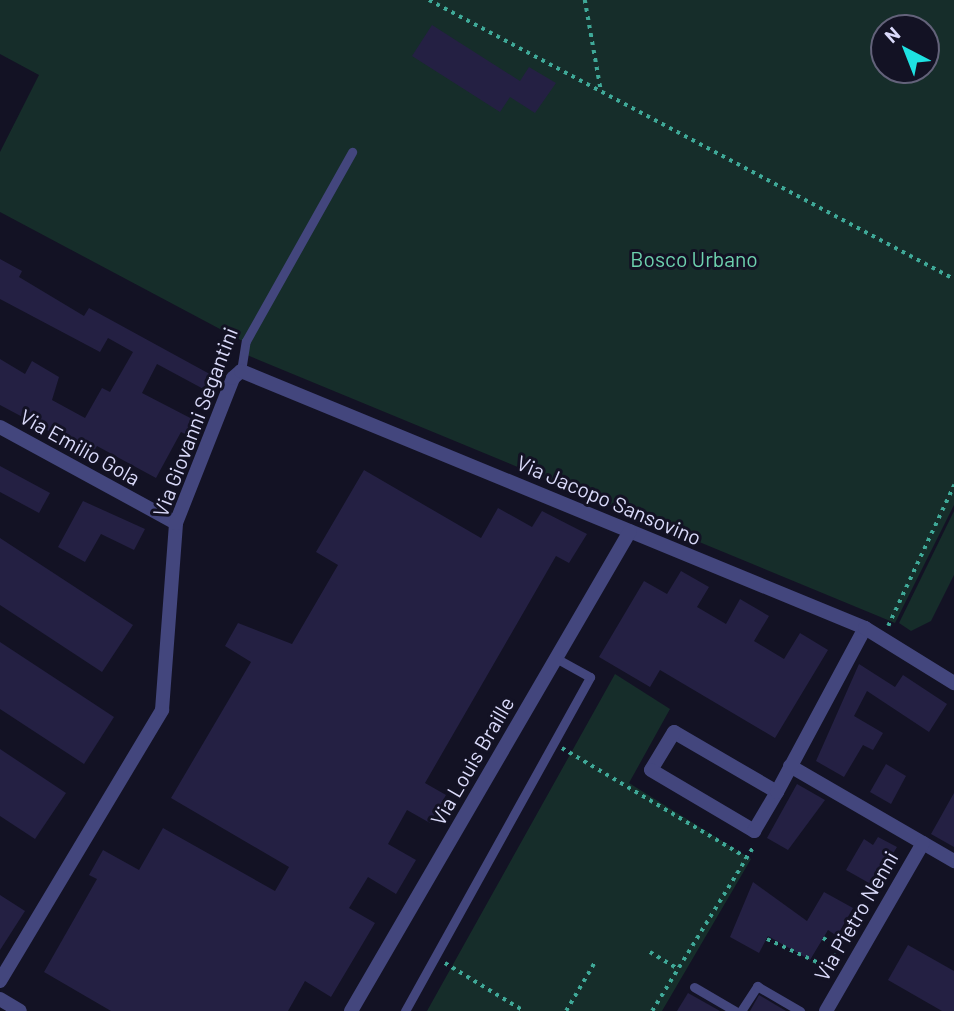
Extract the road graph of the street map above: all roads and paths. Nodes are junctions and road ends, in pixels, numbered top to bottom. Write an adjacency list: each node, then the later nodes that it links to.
1 (429, 0): 3 (path)
2 (585, 0): 3 (path)
3 (601, 90): 5 (path)
4 (352, 152): 6 (lane, Via Giovanni Segantini)
5 (954, 279)
6 (241, 371): 9 (street, Via Giovanni Segantini); 10 (street, Via Jacopo Sansovino)
7 (0, 427): 9 (street, Via Emilio Gola)
8 (954, 485): 12 (path)
9 (176, 523): 31 (street, Via Giovanni Segantini)
10 (630, 531): 11 (street, Via Jacopo Sansovino); 13 (street, Via Louis Braille)
11 (865, 628): 12 (street, Via Jacopo Sansovino); 16 (street)
12 (883, 637): 14 (street, Via Jacopo Sansovino)
13 (556, 658): 15 (lane); 35 (street, Via Louis Braille)
14 (954, 682)
15 (553, 743): 20 (path); 25 (lane)
16 (790, 766): 17 (street); 19 (street)
17 (777, 792): 17 (street)
18 (760, 836): 20 (path)
19 (923, 843): 21 (street); 43 (street, Via Pietro Nenni)
20 (747, 858): 28 (path)
21 (954, 861)
22 (823, 938): 29 (path)
23 (767, 939): 29 (path)
24 (650, 952): 28 (path)
25 (435, 956): 36 (lane); 37 (path)
26 (840, 958): 29 (path)
27 (595, 962): 38 (path)
28 (678, 969): 39 (path)
29 (832, 969): 30 (path)
30 (827, 980)
31 (0, 981)
32 (694, 987): 40 (lane)
33 (0, 999): 34 (street)
34 (20, 1011)
35 (351, 1011)
36 (405, 1011)
37 (524, 1011)
38 (566, 1011)
39 (652, 1011)
40 (735, 1011)
41 (741, 1011): 42 (lane)
42 (800, 1011)
43 (826, 1011)

